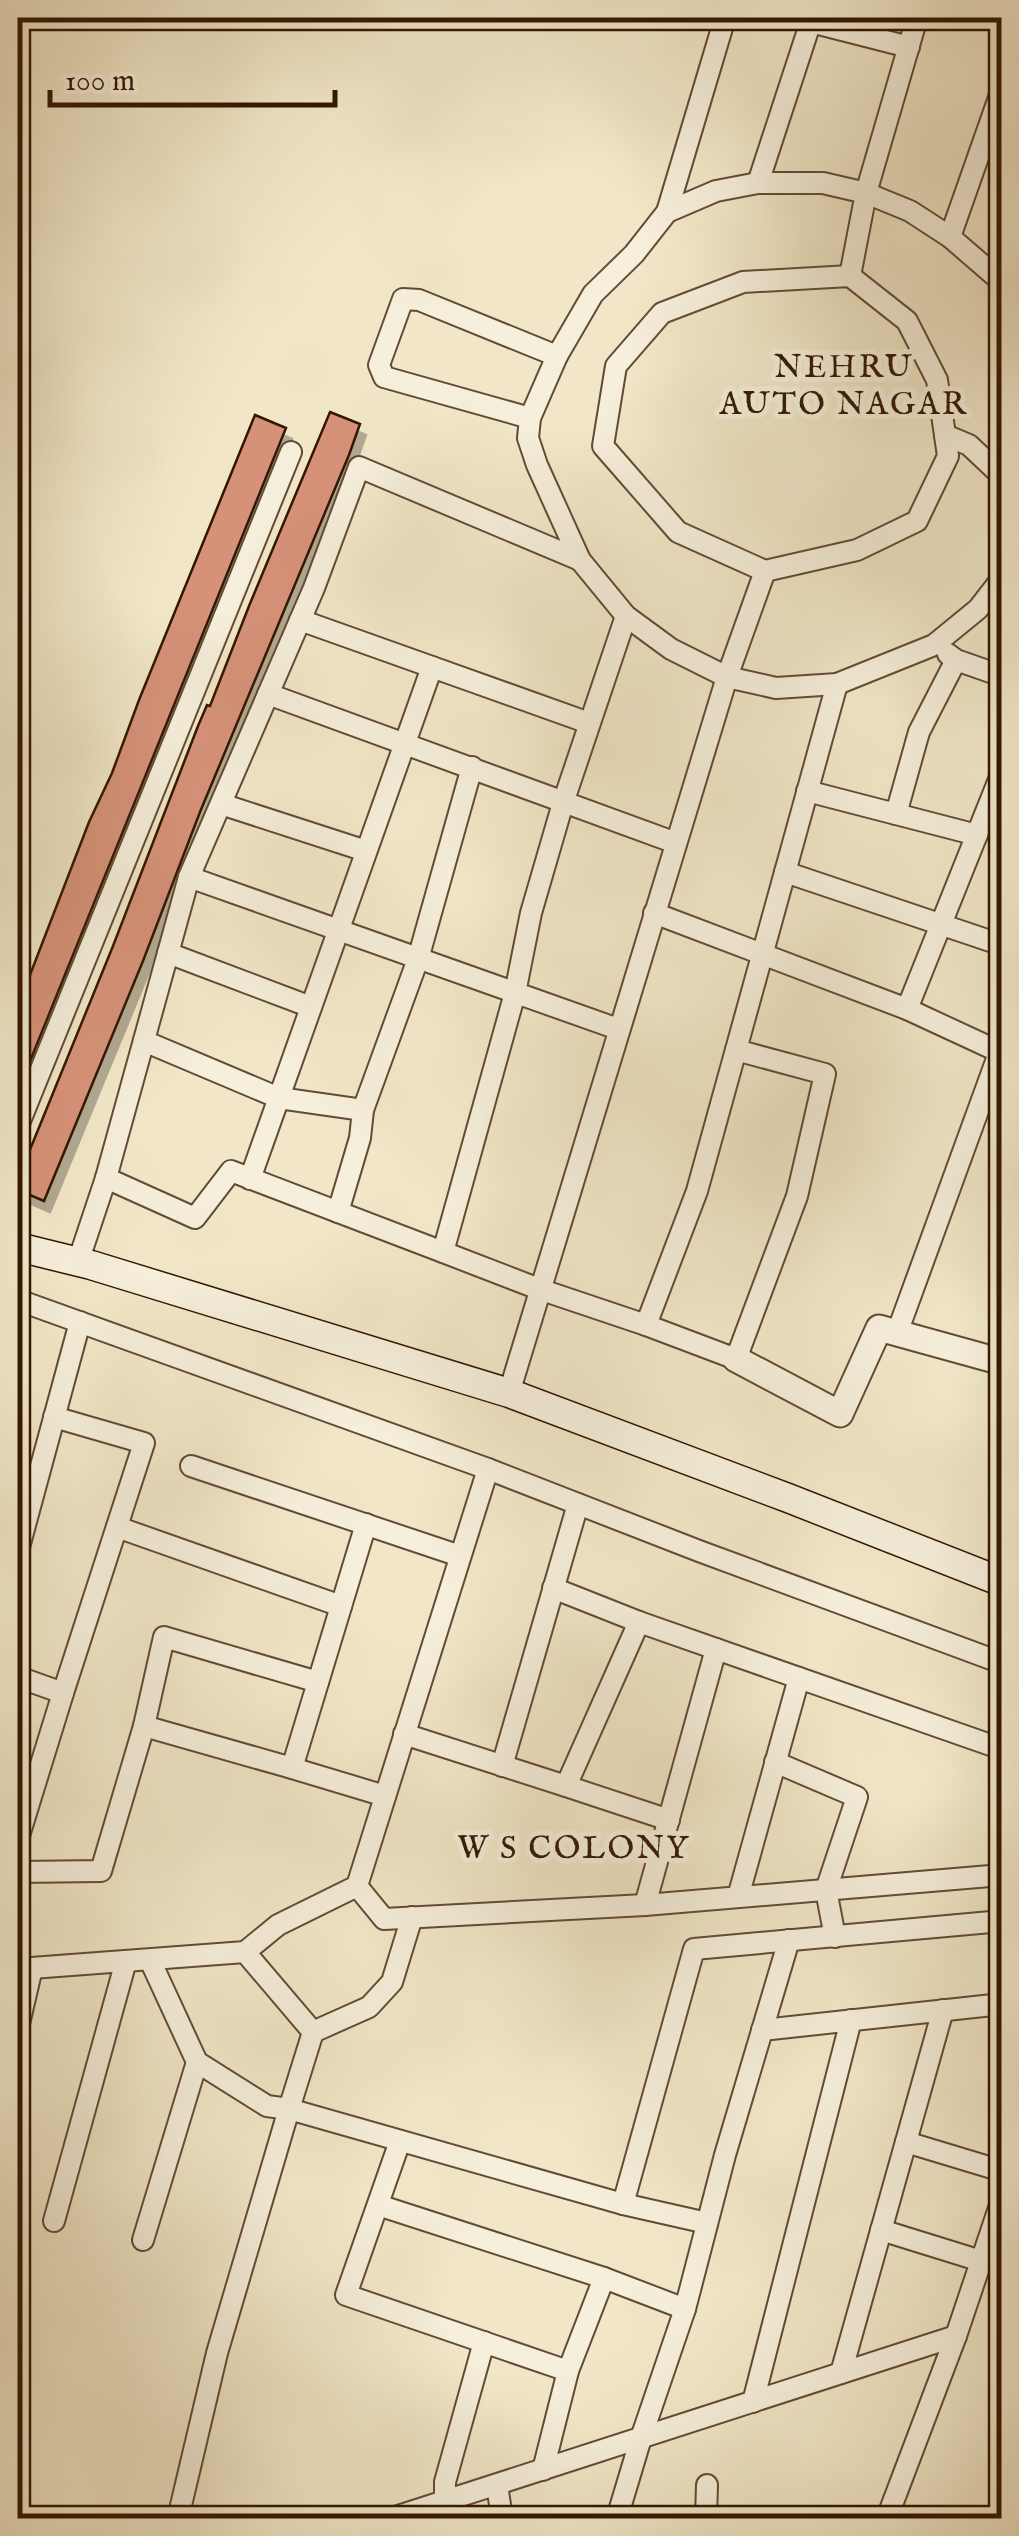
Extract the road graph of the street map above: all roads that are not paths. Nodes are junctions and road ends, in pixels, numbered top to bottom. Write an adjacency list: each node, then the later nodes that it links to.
1 (726, 18): 8 (street)
2 (917, 18): 4 (street)
3 (812, 20): 4 (street); 6 (street)
4 (909, 47): 7 (street)
5 (1002, 89): 9 (street)
6 (758, 183): 7 (street); 8 (street)
7 (866, 192): 9 (street); 10 (street)
8 (666, 212): 12 (street)
9 (950, 237): 11 (street)
10 (850, 276): 14 (street); 18 (street)
11 (1002, 282)
12 (557, 356): 13 (street); 13 (street)
13 (530, 418): 17 (street)
14 (945, 436): 16 (street); 18 (street)
15 (291, 452): 58 (street)
16 (1002, 476)
17 (580, 560): 20 (street); 21 (street)
18 (766, 571): 25 (street)
19 (1002, 578): 22 (street)
20 (626, 616): 25 (street); 29 (street)
21 (300, 620): 24 (street); 28 (street)
22 (934, 645): 23 (street); 27 (street)
23 (956, 660): 26 (street); 36 (street)
24 (432, 667): 29 (street); 30 (street)
25 (727, 676): 27 (street); 38 (street)
26 (1002, 676)
27 (838, 684): 33 (street)
28 (268, 694): 30 (street); 35 (street)
29 (589, 723): 34 (street)
30 (405, 743): 31 (street); 39 (street)
31 (472, 767): 34 (street); 48 (street)
32 (1002, 772): 37 (street)
33 (806, 791): 36 (street); 40 (street)
34 (563, 803): 38 (street); 49 (street)
35 (221, 804): 39 (street); 41 (street)
36 (896, 814): 37 (street)
37 (977, 834): 43 (street)
38 (676, 843): 42 (street)
39 (366, 851): 44 (street)
40 (785, 872): 43 (street); 47 (street)
41 (190, 878): 44 (street); 46 (street)
42 (654, 913): 47 (street); 52 (street)
43 (941, 925): 45 (street); 51 (street)
44 (338, 930): 48 (street); 50 (street)
45 (1002, 945)
46 (168, 953): 50 (street); 53 (street)
47 (763, 953): 51 (street); 54 (street)
48 (418, 959): 49 (street); 57 (street)
49 (515, 993): 52 (street); 63 (street)
50 (311, 1007): 56 (street)
51 (907, 1009): 55 (street)
52 (618, 1028): 65 (street)
53 (144, 1041): 56 (street); 59 (street)
54 (736, 1050): 68 (street); 70 (street)
55 (1001, 1050): 69 (street)
56 (279, 1098): 57 (street); 60 (street)
57 (363, 1110): 61 (street)
58 (18, 1126)
59 (106, 1178): 60 (street); 64 (street)
60 (250, 1178): 61 (street)
61 (338, 1212): 63 (street)
62 (18, 1246): 64 (main road)
63 (444, 1252): 65 (street)
64 (78, 1262): 72 (main road)
65 (539, 1289): 68 (street); 72 (street)
66 (18, 1300): 67 (street)
67 (80, 1322): 73 (street); 75 (street)
68 (646, 1325): 70 (street)
69 (897, 1333): 70 (street); 71 (street)
70 (736, 1359)
71 (1002, 1362)
72 (509, 1393): 81 (main road)
73 (54, 1417): 78 (street); 79 (street)
74 (190, 1466): 77 (street)
75 (488, 1469): 76 (street); 80 (street)
76 (578, 1504): 82 (street); 86 (street)
77 (366, 1524): 80 (street); 83 (street)
78 (117, 1527): 83 (street); 90 (street)
79 (18, 1551)
80 (460, 1556): 92 (street)
81 (1002, 1582)
82 (554, 1588): 84 (street); 95 (street)
83 (340, 1606): 89 (street)
84 (639, 1622): 85 (street); 97 (street)
85 (716, 1649): 88 (street); 99 (street)
86 (1002, 1663)
87 (18, 1678): 90 (street)
88 (798, 1678): 93 (street); 94 (street)
89 (318, 1682): 91 (street); 96 (street)
90 (63, 1693): 100 (street)
91 (144, 1726): 96 (street); 101 (street)
92 (404, 1734): 95 (street); 98 (street)
93 (1002, 1750)
94 (775, 1762): 104 (street); 105 (street)
95 (502, 1766): 97 (street)
96 (292, 1768): 98 (street)
97 (566, 1786): 99 (street)
98 (385, 1796): 103 (street)
99 (669, 1820): 106 (street)
100 (18, 1839)
101 (18, 1872)
102 (1002, 1874): 104 (street)
103 (356, 1886): 108 (street); 113 (street)
104 (826, 1890): 105 (street); 110 (street)
105 (738, 1898): 106 (street)
106 (645, 1905): 107 (street)
107 (412, 1917): 108 (street); 112 (street)
108 (384, 1919): 112 (street)
109 (1002, 1921): 110 (street)
110 (835, 1936): 111 (street)
111 (789, 1940): 121 (street); 129 (street)
112 (403, 1948): 122 (street)
113 (245, 1952): 114 (street); 122 (street)
114 (150, 1960): 115 (street); 123 (street)
115 (126, 1961): 116 (street); 131 (street)
116 (24, 1969): 120 (street)
117 (1002, 2004): 118 (street)
118 (943, 2010): 119 (street); 126 (street)
119 (851, 2020): 121 (street); 142 (street)
120 (18, 2028)
121 (762, 2030): 132 (street)
122 (313, 2032): 124 (street)
123 (197, 2062): 124 (street); 134 (street)
124 (289, 2109): 125 (street); 148 (street)
125 (400, 2141): 129 (street); 130 (street)
126 (906, 2142): 127 (street); 133 (street)
127 (1002, 2172)
128 (1002, 2198): 135 (street)
129 (623, 2204): 132 (street)
130 (378, 2205): 136 (street); 139 (street)
131 (54, 2221)
132 (707, 2223): 137 (street)
133 (881, 2230): 135 (street); 141 (street)
134 (144, 2240)
135 (981, 2260): 138 (street)
136 (604, 2278): 137 (street); 140 (street)
137 (685, 2309): 143 (street)
138 (956, 2336): 141 (street); 153 (street)
139 (484, 2342): 140 (street); 147 (street)
140 (568, 2371): 144 (street)
141 (841, 2374): 142 (street)
142 (753, 2402): 143 (street)
143 (641, 2438): 144 (street); 151 (street)
144 (543, 2470): 145 (street)
145 (496, 2485): 147 (street); 150 (street)
146 (707, 2485): 152 (street)
147 (445, 2501): 149 (street)
148 (178, 2518)
149 (392, 2518)
150 (502, 2518)
151 (617, 2518)
152 (706, 2518)
153 (886, 2518)

